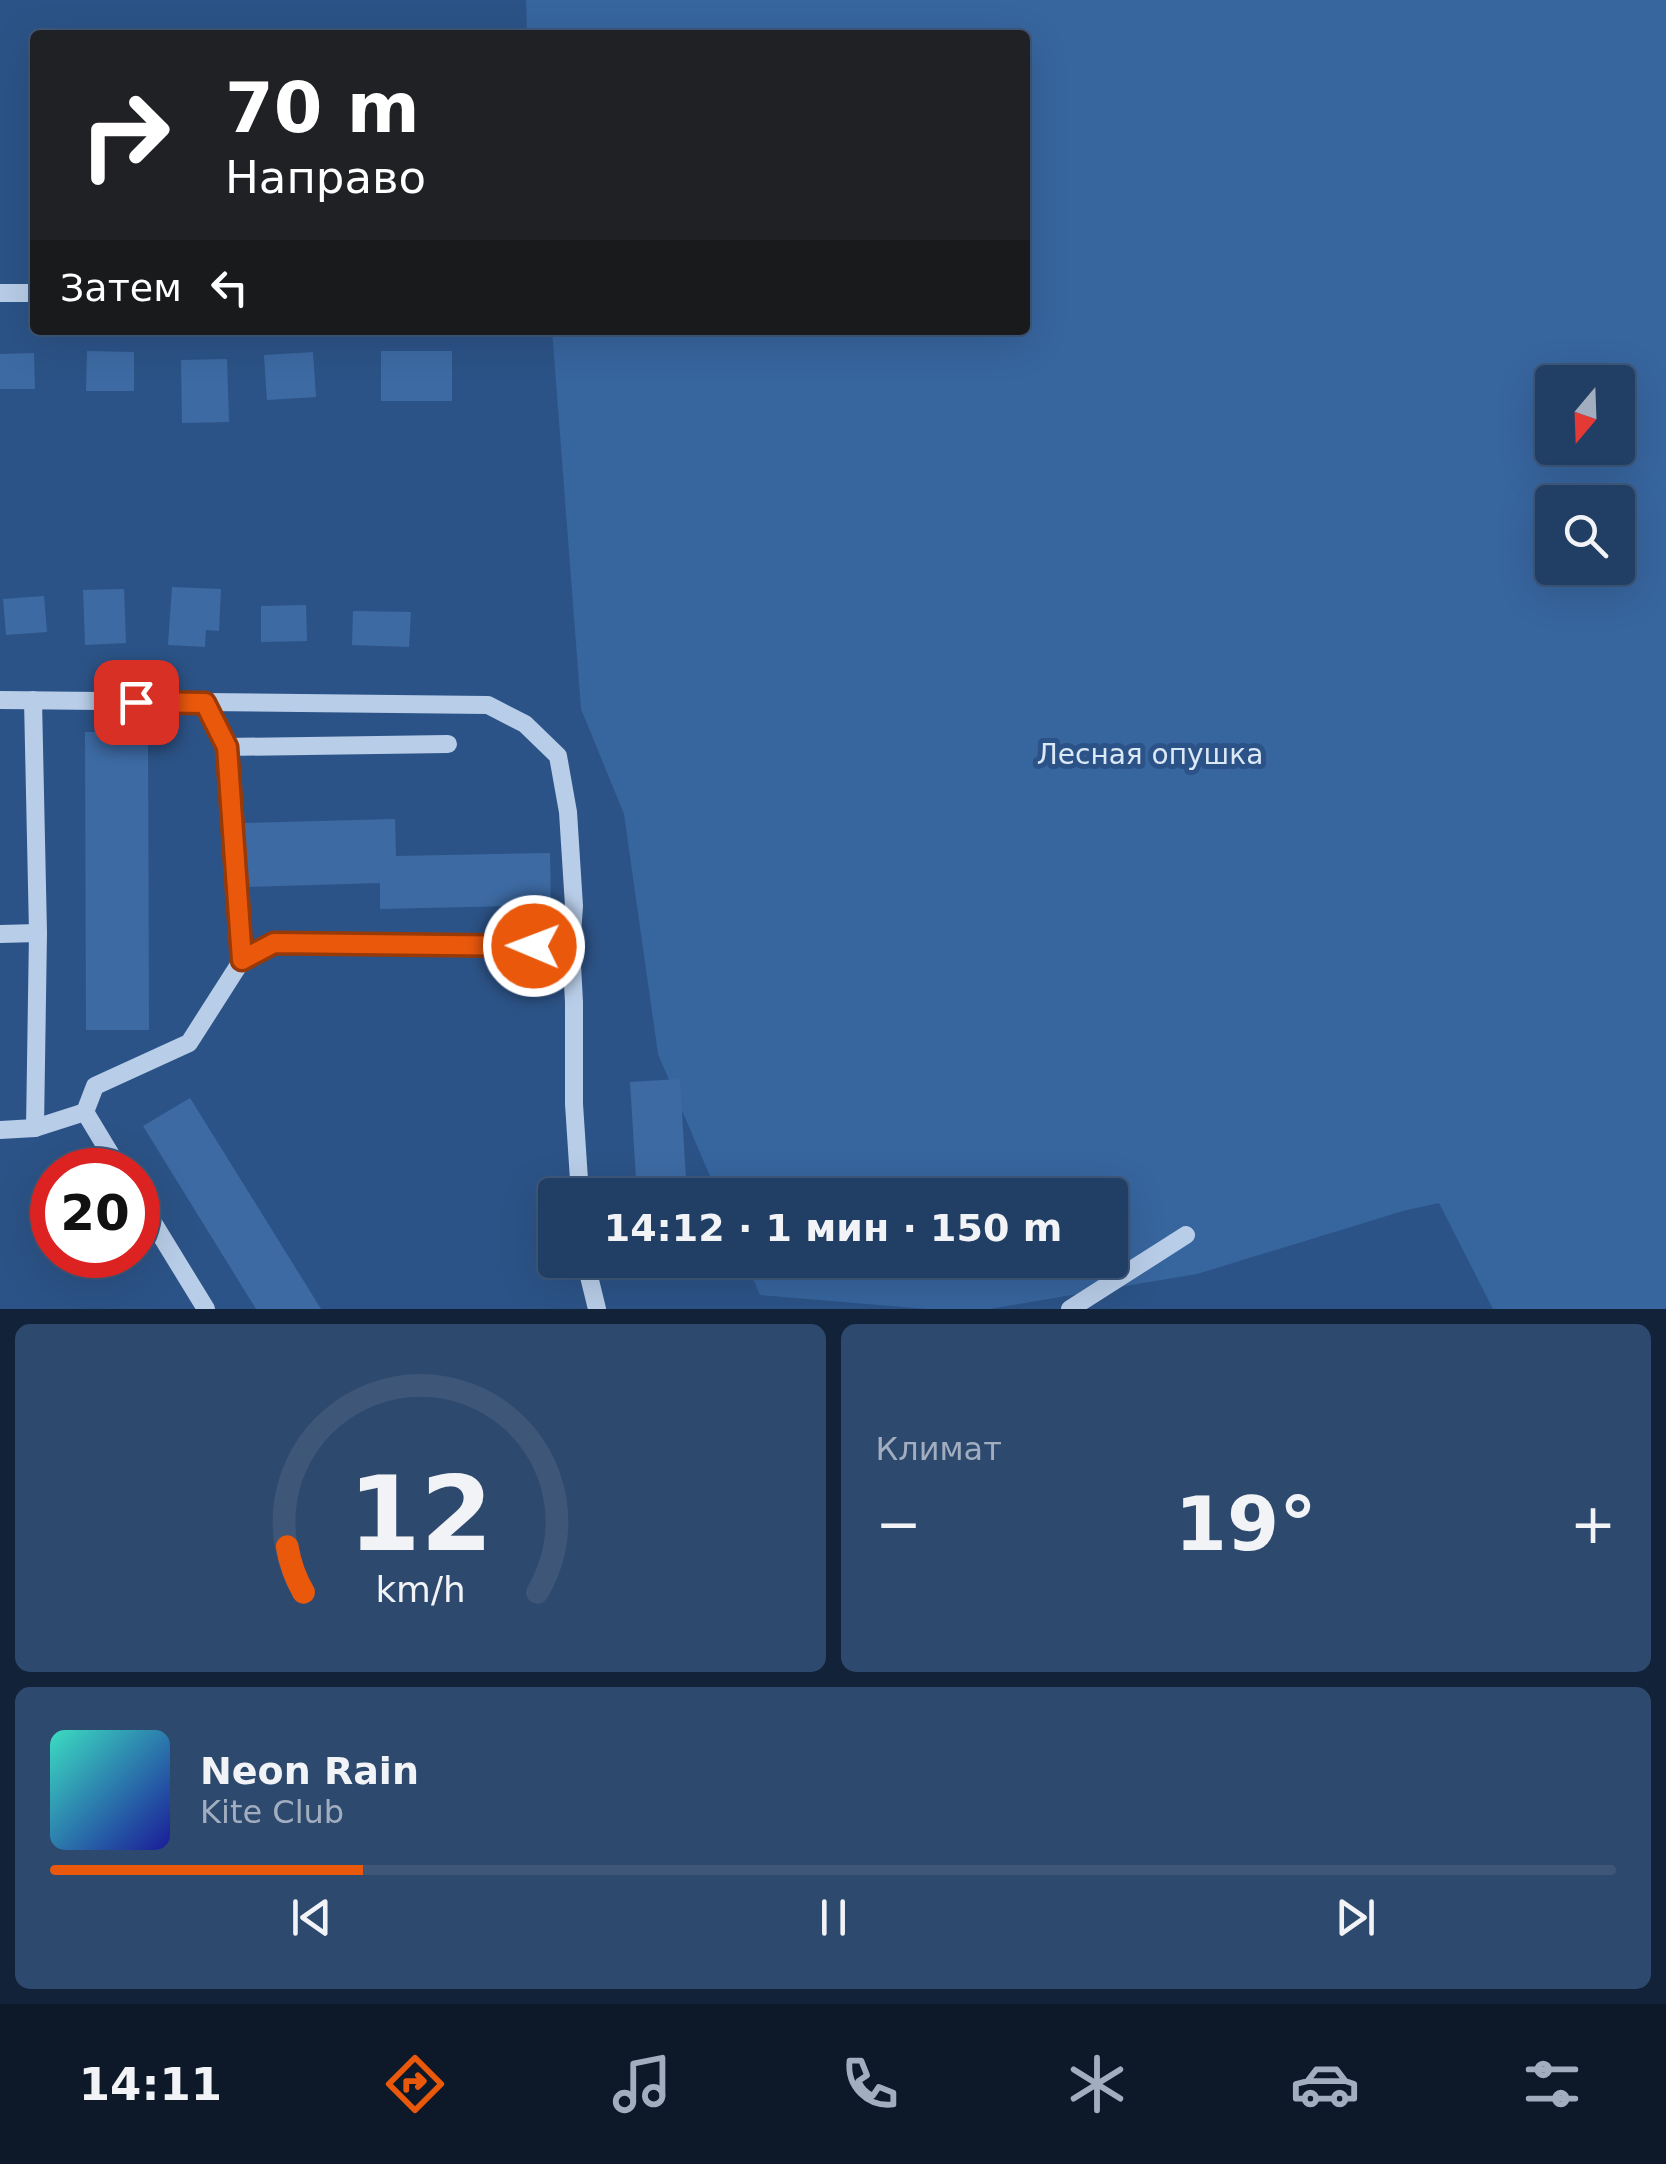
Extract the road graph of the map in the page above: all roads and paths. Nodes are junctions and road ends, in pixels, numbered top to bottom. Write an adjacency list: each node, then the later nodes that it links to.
1 (30, 292): 2 (street)
2 (0, 293)
3 (0, 700): 4 (street)
4 (33, 700): 5 (street); 9 (street)
5 (205, 703): 7 (street); 10 (street)
6 (448, 744): 7 (street)
7 (227, 747): 11 (street)
8 (0, 934): 9 (street)
9 (38, 934): 13 (street)
10 (571, 947): 11 (street); 16 (street)
11 (242, 960): 12 (street)
12 (85, 1112): 13 (street); 15 (street)
13 (35, 1128): 14 (street)
14 (0, 1130)
15 (107, 1148)
16 (579, 1178)
17 (160, 1234): 20 (street)
18 (1186, 1235): 22 (street)
19 (589, 1278): 21 (street)
20 (206, 1309)
21 (597, 1309)
22 (1070, 1309)

